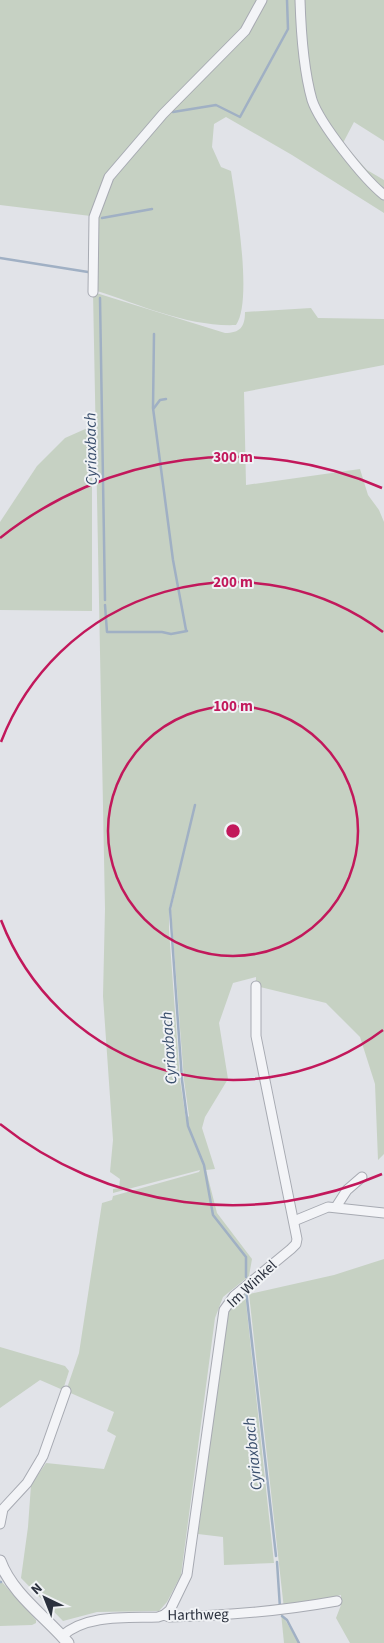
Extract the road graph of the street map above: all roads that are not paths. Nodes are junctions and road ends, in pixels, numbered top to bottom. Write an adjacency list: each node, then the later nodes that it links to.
1 (262, 0): 4 (street)
2 (300, 0): 3 (street)
3 (384, 195)
4 (94, 292)
5 (256, 986): 9 (street, Im Winkel)
6 (362, 1178): 7 (street)
7 (336, 1207): 8 (street); 9 (street)
8 (384, 1214)
9 (294, 1221): 15 (street, Im Winkel)
10 (66, 1391): 11 (street)
11 (1, 1508): 12 (street)
12 (0, 1524)
13 (0, 1561): 16 (street)
14 (337, 1601): 15 (street, Harthweg)
15 (164, 1615): 16 (street, Harthweg)
16 (65, 1640)

